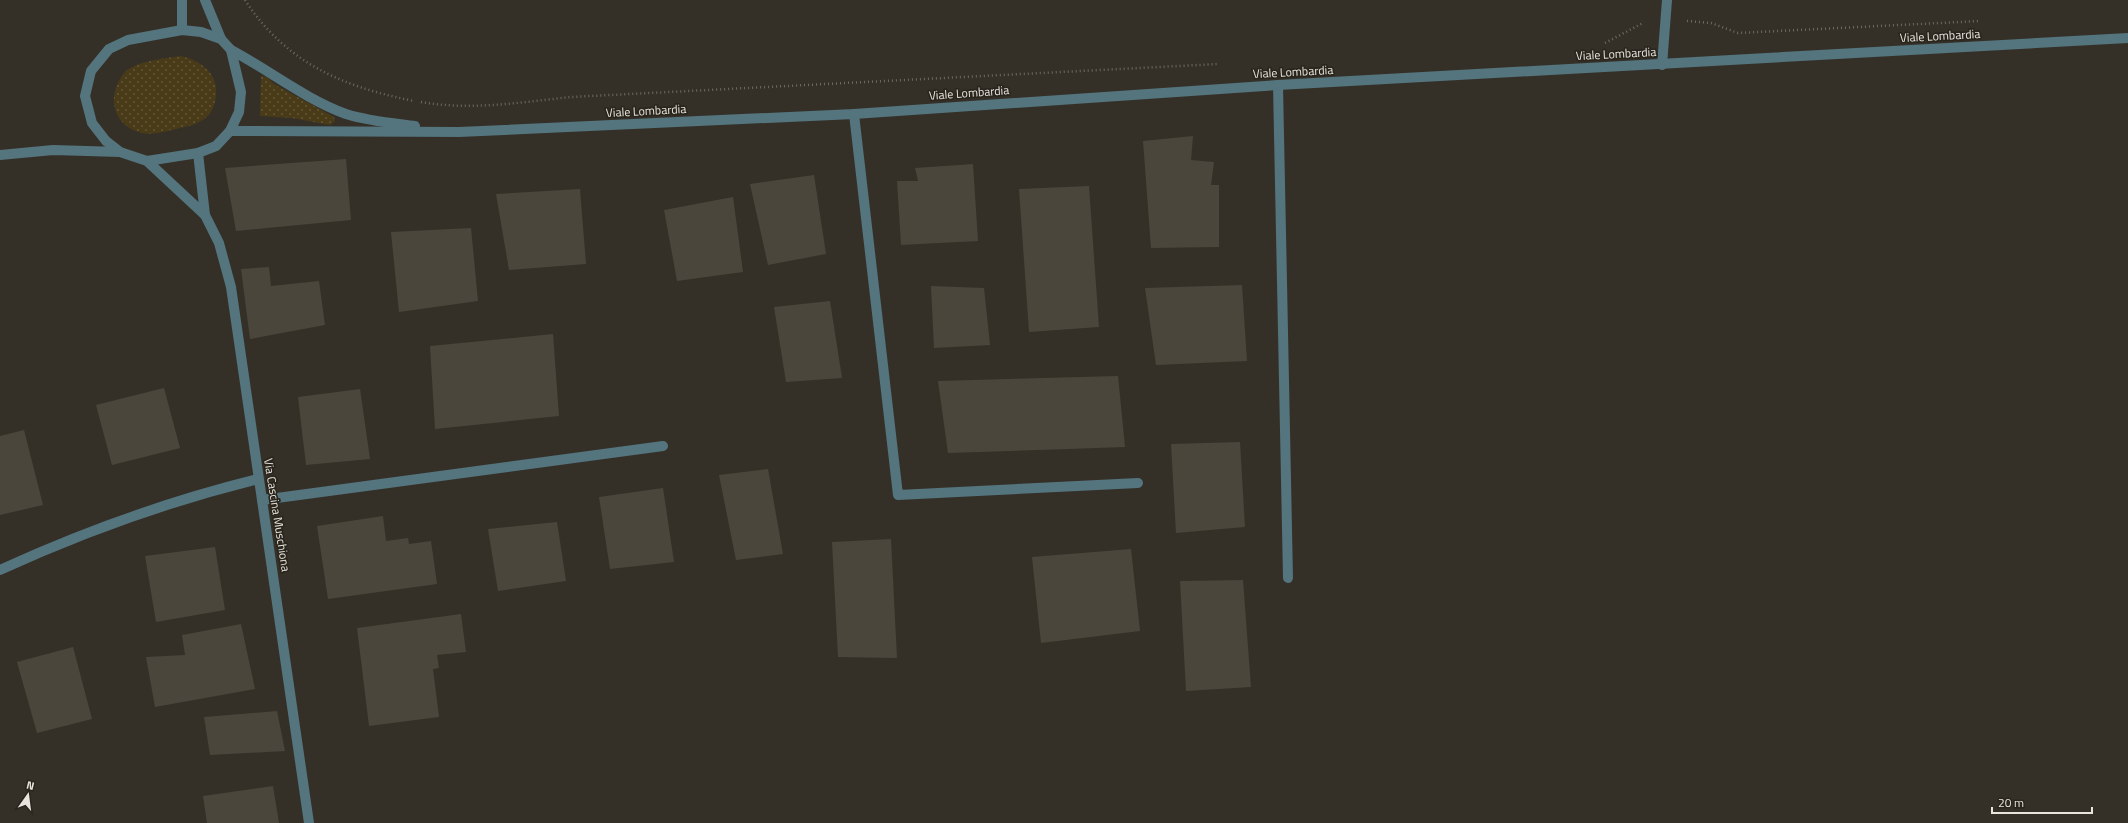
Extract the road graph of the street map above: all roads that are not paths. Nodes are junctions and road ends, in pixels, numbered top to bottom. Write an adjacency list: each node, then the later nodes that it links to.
1 (182, 0): 4 (street)
2 (205, 0): 6 (street)
3 (1667, 0): 8 (street)
4 (182, 30): 6 (street); 13 (street)
5 (2128, 38): 8 (street, Viale Lombardia)
6 (221, 39): 7 (street)
7 (231, 50): 11 (street); 12 (street)
8 (1662, 65): 9 (street, Viale Lombardia)
9 (1278, 86): 10 (street, Viale Lombardia); 23 (street)
10 (854, 114): 12 (street, Viale Lombardia); 20 (street)
11 (230, 131): 12 (street); 14 (street)
12 (459, 132)
13 (120, 152): 15 (street); 16 (street)
14 (198, 153): 16 (street); 17 (street, Via Cascina Muschiona)
15 (0, 155)
16 (147, 161): 17 (street, Via Cascina Muschiona)
17 (205, 215): 19 (street, Via Cascina Muschiona)
18 (663, 446): 21 (street)
19 (258, 479): 21 (street, Via Cascina Muschiona); 22 (street)
20 (1138, 482)
21 (262, 500): 24 (street, Via Cascina Muschiona)
22 (0, 570)
23 (1288, 578)
24 (309, 823)

